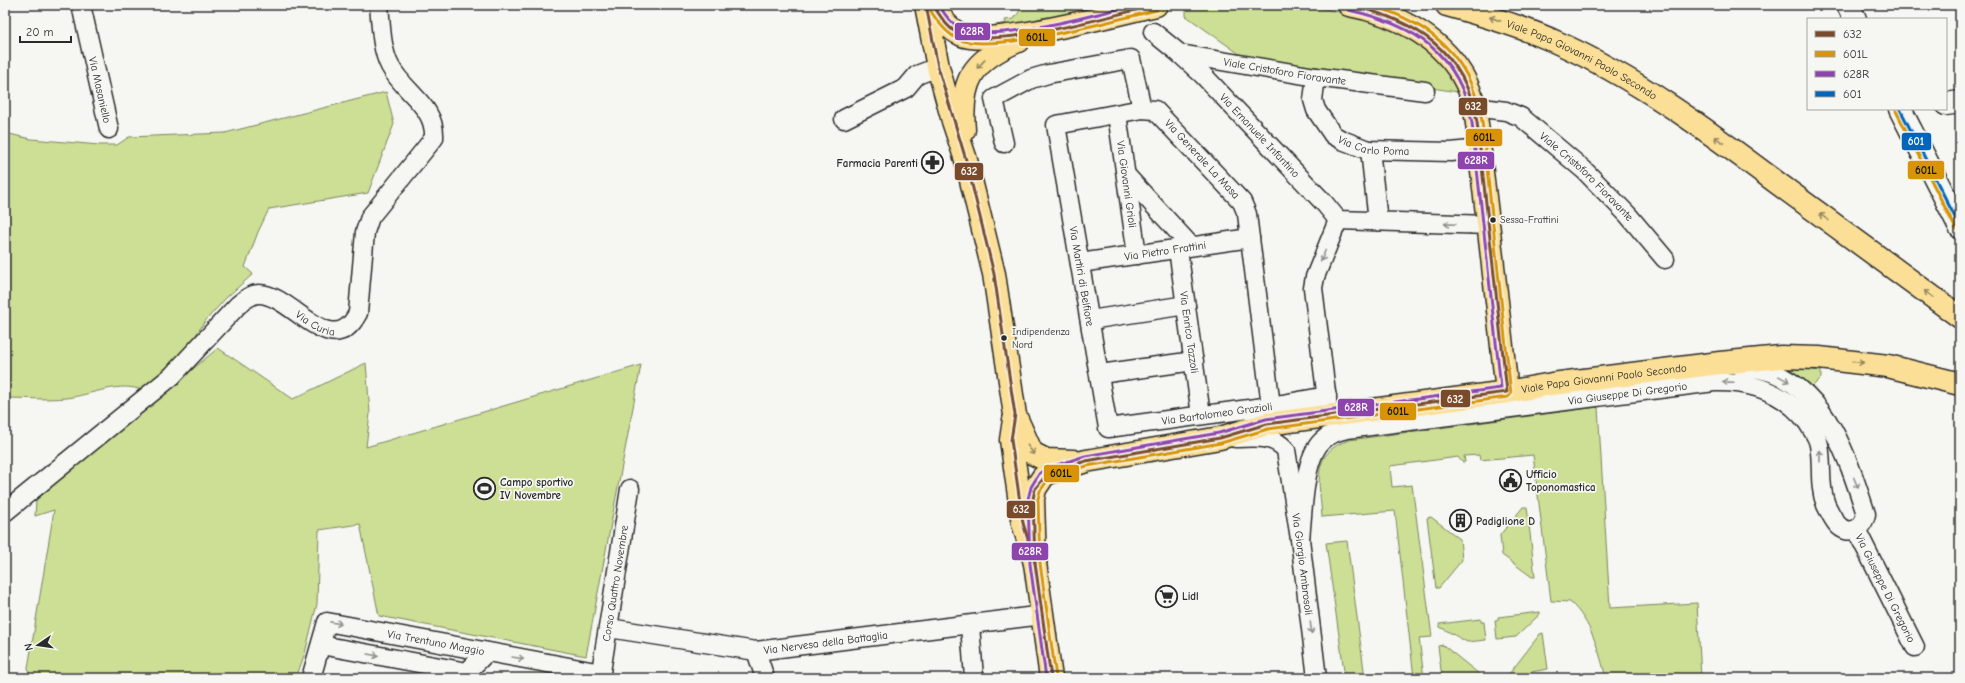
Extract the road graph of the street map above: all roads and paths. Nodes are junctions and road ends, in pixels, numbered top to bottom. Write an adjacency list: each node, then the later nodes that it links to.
1 (379, 5): 55 (street, Via Curia)
2 (926, 5): 13 (main road)
3 (933, 5): 10 (main road)
4 (1156, 5): 10 (main road)
5 (1349, 5): 18 (main road)
6 (1447, 5): 40 (main road, Viale Papa Giovanni Paolo Secondo, one-way to 6)
7 (1848, 5): 9 (main road)
8 (83, 6): 24 (street, Via Masaniello)
9 (1854, 18)
10 (1053, 28): 28 (main road, one-way to 28)
11 (1153, 32): 12 (street, Viale Cristoforo Fioravante)
12 (1180, 54): 14 (street, Viale Cristoforo Fioravante); 30 (street, Via Emanuele Infantino)
13 (938, 67): 22 (street); 28 (main road)
14 (1316, 77): 15 (street, Viale Cristoforo Fioravante); 27 (street, Via Carlo Poma)
15 (1425, 91)
16 (1960, 102): 17 (main road)
17 (1947, 104)
18 (1474, 108): 26 (main road); 37 (street, Viale Cristoforo Fioravante)
19 (1142, 109): 21 (street, Via Generale La Masa); 25 (street); 34 (street, Via Generale La Masa)
20 (1901, 110): 33 (main road)
21 (1117, 114): 23 (street, Via Generale La Masa); 29 (street, Via Giovanni Grioli)
22 (844, 119)
23 (1056, 125): 38 (street, Via Martiri di Belfiore)
24 (110, 129)
25 (1004, 143)
26 (1479, 149): 27 (street, Via Carlo Poma); 32 (main road)
27 (1370, 150): 31 (street)
28 (966, 160): 49 (main road)
29 (1126, 175): 35 (street); 36 (street, Via Giovanni Grioli)
30 (1338, 220): 31 (street); 48 (street, one-way to 48)
31 (1378, 221): 32 (street, one-way to 31)
32 (1488, 225): 46 (main road)
33 (1960, 227)
34 (1250, 238): 35 (street, Via Pietro Frattini); 47 (street, Via Generale La Masa)
35 (1185, 248): 36 (street, Via Pietro Frattini); 39 (street, Via Enrico Tazzoli)
36 (1137, 255): 38 (street, Via Pietro Frattini)
37 (1665, 259)
38 (1080, 263): 41 (street, Via Martiri di Belfiore)
39 (1186, 305): 41 (street); 42 (street, Via Enrico Tazzoli)
40 (1960, 317)
41 (1090, 320): 44 (street, Via Martiri di Belfiore)
42 (1194, 361): 44 (street); 50 (street, Via Enrico Tazzoli)
43 (1720, 363): 45 (main road, Viale Papa Giovanni Paolo Secondo, one-way to 45); 46 (main road, Viale Papa Giovanni Paolo Secondo); 56 (street, Via Giuseppe Di Gregorio, one-way to 56)
44 (1100, 374): 51 (street, Via Martiri di Belfiore)
45 (1960, 384)
46 (1507, 392): 48 (main road, Viale Papa Giovanni Paolo Secondo)
47 (1271, 406): 48 (street, Via Bartolomeo Grazioli); 50 (street, Via Bartolomeo Grazioli)
48 (1328, 406): 52 (main road, Viale Papa Giovanni Paolo Secondo)
49 (1015, 415): 53 (main road, one-way to 53); 58 (main road)
50 (1201, 415): 51 (street, Via Bartolomeo Grazioli)
51 (1108, 428)
52 (1220, 438): 53 (main road, Viale Papa Giovanni Paolo Secondo); 57 (street, Via Giorgio Ambrosoli)
53 (1086, 461): 58 (main road)
54 (630, 489): 61 (street, Corso Quattro Novembre)
55 (5, 512)
56 (1856, 529): 57 (street, Via Giuseppe Di Gregorio, one-way to 57); 63 (street, Via Giuseppe Di Gregorio)
57 (1300, 539): 71 (street, Via Giorgio Ambrosoli, one-way to 71)
58 (1035, 563): 59 (main road)
59 (1043, 615): 60 (street, Via Nervesa della Battaglia); 70 (main road)
60 (970, 625): 64 (street, Via Nervesa della Battaglia); 69 (street)
61 (609, 628): 64 (street, Via Nervesa della Battaglia); 66 (street, Corso Quattro Novembre)
62 (321, 645): 65 (street, one-way to 65); 65 (street, Via Trentuno Maggio, one-way to 65); 67 (street, Via Trentuno Maggio)
63 (1915, 647)
64 (756, 651): 68 (street)
65 (487, 652): 66 (street, Via Trentuno Maggio, one-way to 66)
66 (601, 676)
67 (311, 678)
68 (765, 678)
69 (974, 678)
70 (1051, 678)
71 (1317, 678)

